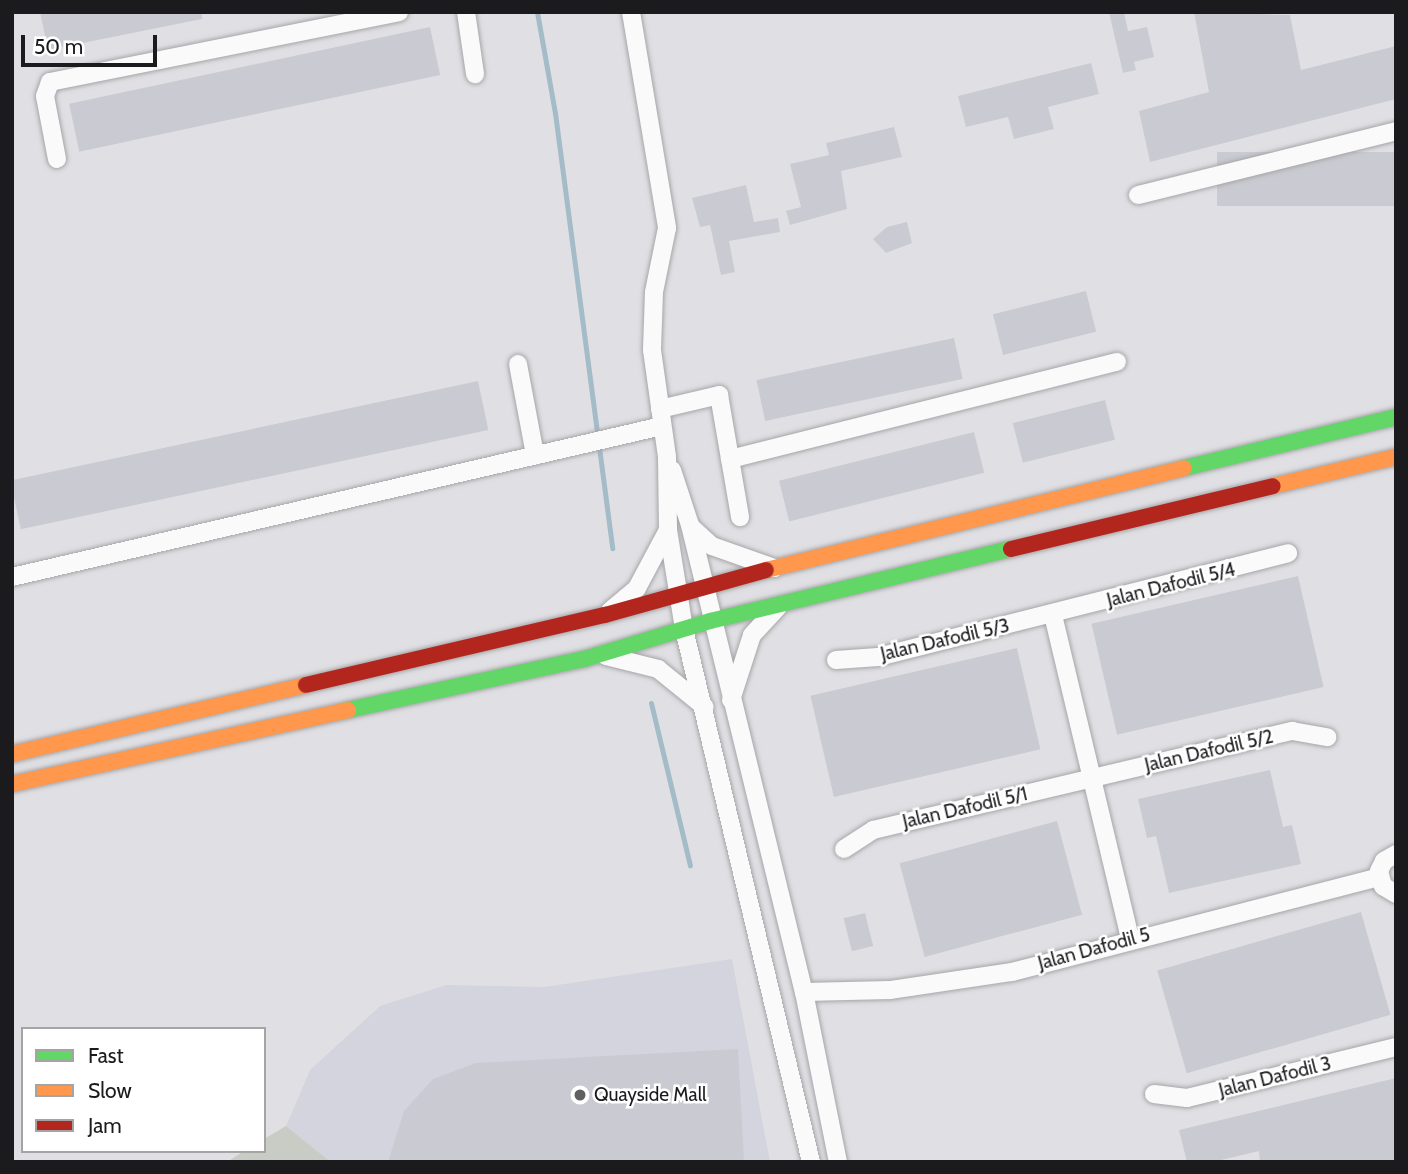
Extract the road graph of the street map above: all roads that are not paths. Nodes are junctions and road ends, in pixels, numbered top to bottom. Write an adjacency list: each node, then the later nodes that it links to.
1 (398, 12): 6 (street)
2 (466, 12): 4 (street)
3 (631, 12): 11 (street)
4 (475, 74)
5 (1396, 131): 7 (street)
6 (57, 159)
7 (1138, 195)
8 (1116, 362): 15 (street)
9 (518, 364): 12 (street)
10 (1396, 417): 20 (street)
11 (661, 418): 12 (street); 13 (street); 15 (street)
12 (535, 455): 21 (street)
13 (667, 457): 17 (street); 18 (street)
14 (1396, 457): 24 (street)
15 (730, 458): 16 (street)
16 (740, 517)
17 (690, 525): 20 (street); 22 (street)
18 (668, 530): 23 (street); 25 (street)
19 (1288, 554): 26 (street, Jalan Dafodil 5/4)
20 (774, 568): 22 (street)
21 (12, 577)
22 (704, 589): 23 (street); 27 (street)
23 (678, 596): 25 (street); 28 (street)
24 (778, 607): 27 (street); 31 (street)
25 (605, 615): 34 (street)
26 (1053, 615): 30 (street, Jalan Dafodil 5/3); 35 (street)
27 (710, 621): 28 (street); 31 (street)
28 (684, 629): 29 (street); 32 (street)
29 (584, 659): 32 (street); 36 (street)
30 (836, 660)
31 (730, 700): 42 (street)
32 (705, 708): 45 (street)
33 (1327, 737): 35 (street, Jalan Dafodil 5/2)
34 (12, 754)
35 (1091, 778): 37 (street, Jalan Dafodil 5/1); 41 (street)
36 (12, 784)
37 (844, 849)
38 (1396, 854): 39 (street)
39 (1379, 877): 40 (street); 41 (street, Jalan Dafodil 5)
40 (1396, 894)
41 (1130, 939): 42 (street, Jalan Dafodil 5)
42 (804, 992): 46 (street)
43 (1396, 1047): 44 (street, Jalan Dafodil 3)
44 (1154, 1094)
45 (811, 1162)
46 (838, 1162)

